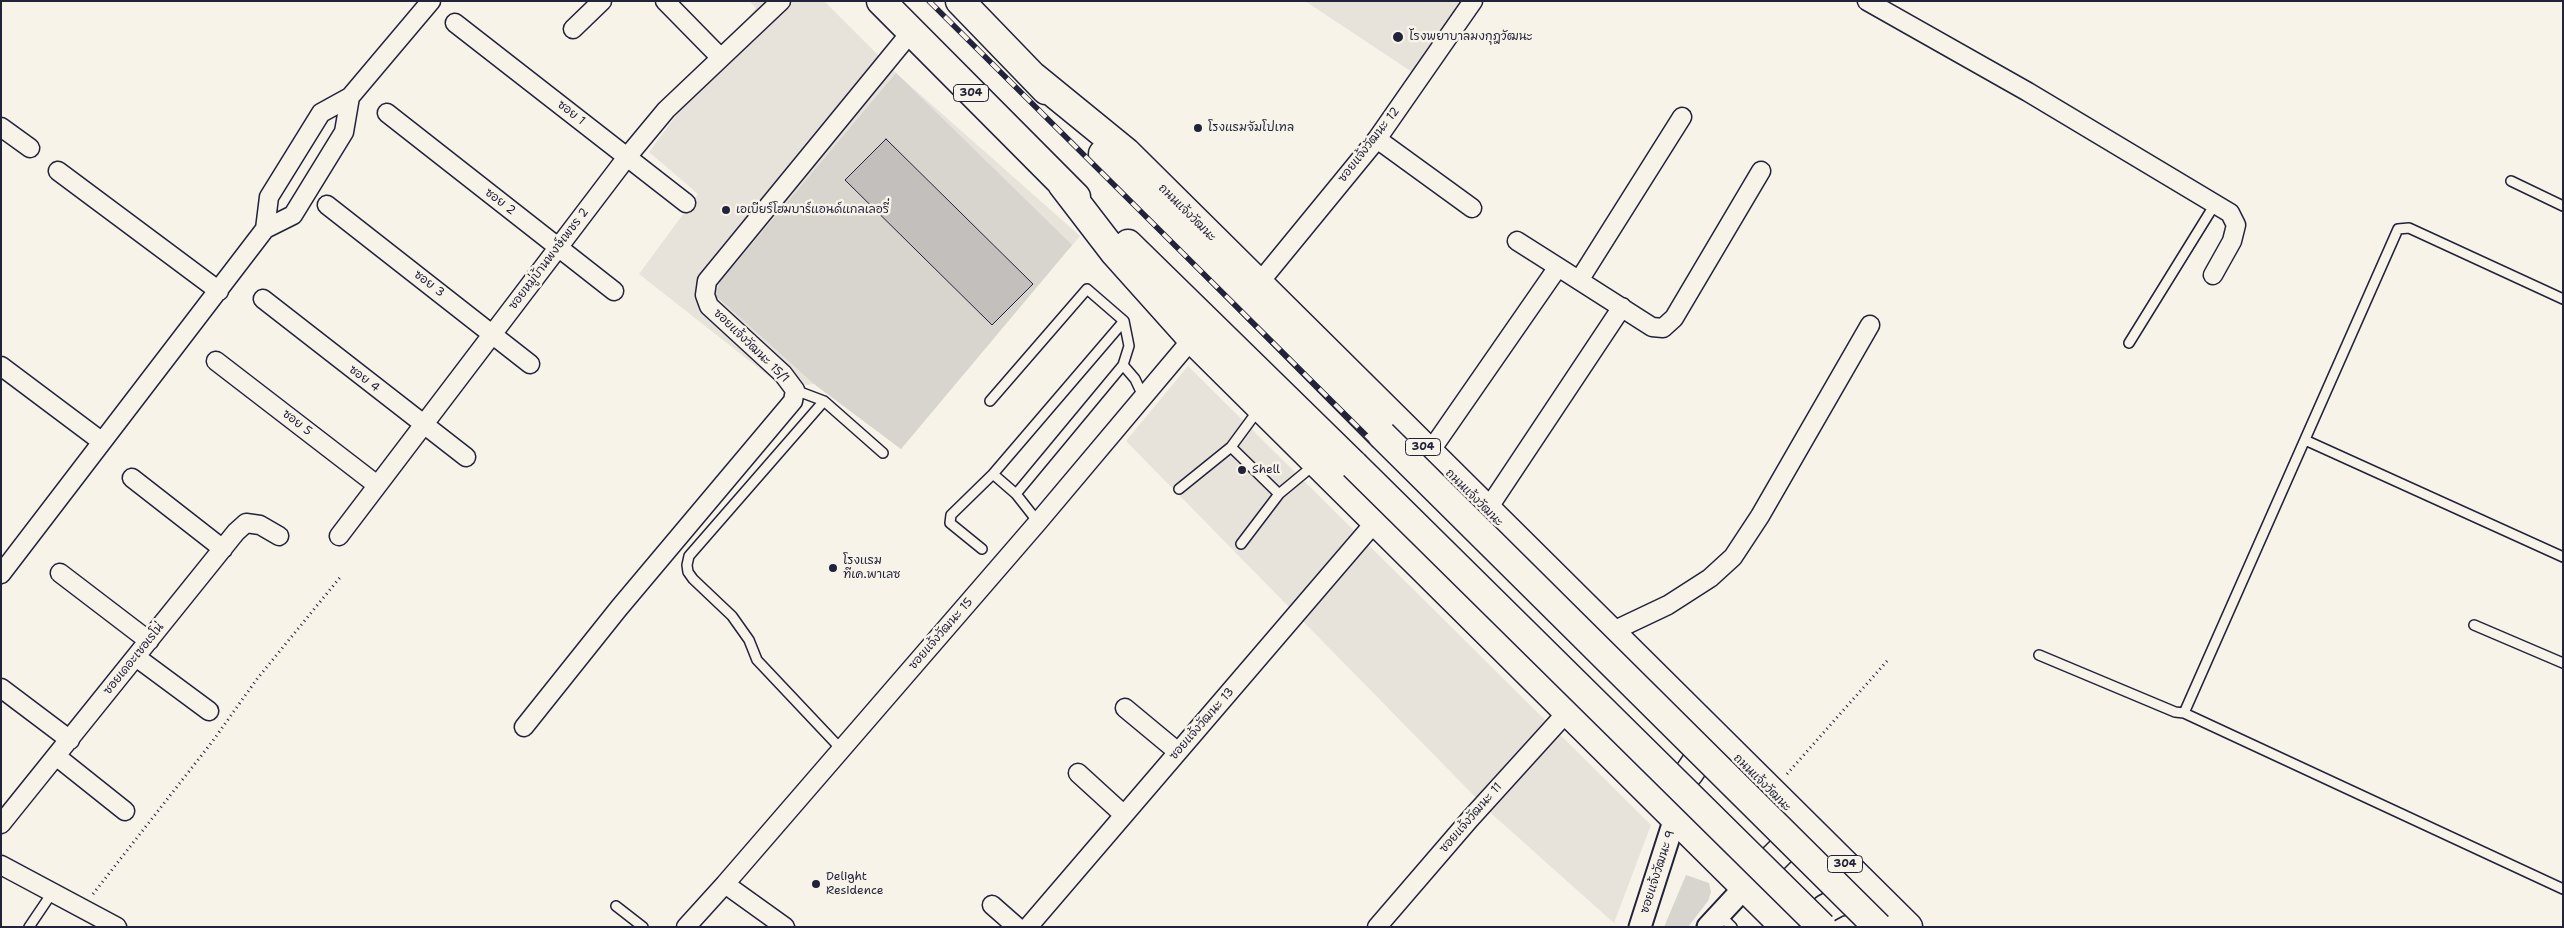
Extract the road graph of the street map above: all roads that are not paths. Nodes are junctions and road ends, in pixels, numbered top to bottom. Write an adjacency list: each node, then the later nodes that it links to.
1 (432, 1): 14 (street)
2 (602, 1): 10 (street)
3 (665, 1): 12 (street)
4 (781, 1): 12 (street, ซอยหมู่บ้านพงษ์เพชร 2)
5 (880, 1): 11 (main road, 304)
6 (1473, 1): 18 (street, ซอยแจ้งวัฒนะ 12)
7 (964, 3): 13 (main road, ถนนแจ้งวัฒนะ / 304)
8 (1876, 3): 26 (street)
9 (455, 23): 20 (street, ซอย 1)
10 (573, 29)
11 (911, 32): 24 (main road, 304); 51 (street, ซอยแจ้งวัฒนะ 15/1)
12 (720, 57): 20 (street, ซอยหมู่บ้านพงษ์เพชร 2)
13 (1034, 77): 36 (main road, ถนนแจ้งวัฒนะ / 304); 112 (main road, ถนนแจ้งวัฒนะ / 304, bridge)
14 (350, 98): 30 (street); 30 (street)
15 (387, 113): 32 (street, ซอย 2)
16 (1682, 117): 35 (street)
17 (1, 127): 19 (street)
18 (1377, 139): 29 (street); 36 (street, ซอยแจ้งวัฒนะ 12)
19 (30, 148)
20 (627, 157): 25 (street, ซอย 1); 32 (street, ซอยหมู่บ้านพงษ์เพชร 2)
21 (58, 171): 37 (street)
22 (1761, 171): 41 (street)
23 (2511, 181): 28 (lane)
24 (1062, 184): 45 (main road, 304); 124 (main road, 304, bridge)
25 (686, 204)
26 (2215, 204): 34 (street); 46 (lane)
27 (327, 206): 44 (street, ซอย 3)
28 (2563, 206)
29 (1472, 208)
30 (265, 229): 37 (street)
31 (1517, 241): 33 (street)
32 (557, 248): 38 (street, ซอย 2); 44 (street, ซอยหมู่บ้านพงษ์เพชร 2)
33 (1558, 267): 35 (street); 61 (street)
34 (2213, 275)
35 (1580, 279): 41 (street)
36 (1258, 283): 61 (main road, ถนนแจ้งวัฒนะ / 304)
37 (219, 291): 58 (street)
38 (614, 291)
39 (263, 299): 56 (street, ซอย 4)
40 (2563, 299): 57 (lane)
41 (1622, 307): 70 (street)
42 (1124, 321): 49 (lane); 54 (lane); 64 (lane)
43 (1870, 325): 82 (street)
44 (492, 333): 48 (street, ซอย 3); 56 (street, ซอยหมู่บ้านพงษ์เพชร 2)
45 (1192, 339): 52 (street, ซอยแจ้งวัฒนะ 15); 55 (main road, 304)
46 (2129, 343)
47 (216, 361): 66 (street, ซอย 5)
48 (530, 364)
49 (1123, 365): 52 (lane); 68 (lane)
50 (1, 366): 58 (street)
51 (795, 390): 53 (lane); 93 (street, ซอยแจ้งวัฒนะ 15/1)
52 (1143, 396): 72 (street, ซอยแจ้งวัฒนะ 15)
53 (824, 400): 60 (lane); 95 (lane)
54 (990, 401)
55 (1260, 407): 59 (lane); 63 (main road, 304)
56 (423, 425): 62 (street, ซอย 4); 66 (street, ซอยหมู่บ้านพงษ์เพชร 2)
57 (2305, 440): 78 (lane); 91 (lane)
58 (101, 441): 80 (street)
59 (1231, 447): 67 (lane); 69 (lane)
60 (884, 452)
61 (1429, 453): 70 (main road, ถนนแจ้งวัฒนะ / 304)
62 (466, 457)
63 (1316, 463): 69 (lane); 71 (main road, 304)
64 (992, 474): 68 (lane); 77 (lane)
65 (132, 478): 76 (street)
66 (377, 485): 74 (street, ซอยหมู่บ้านพงษ์เพชร 2)
67 (1179, 489)
68 (1016, 494): 72 (lane)
69 (1279, 494): 75 (lane)
70 (1487, 510): 82 (main road, ถนนแจ้งวัฒนะ / 304)
71 (1376, 521): 90 (main road, 304); 96 (street, ซอยแจ้งวัฒนะ 13)
72 (1038, 522): 95 (street, ซอยแจ้งวัฒนะ 15)
73 (279, 536): 76 (street, ซอยเดอะเซอเรโน่)
74 (339, 536)
75 (1241, 544)
76 (223, 549): 83 (street, ซอยเดอะเซอเรโน่)
77 (982, 549)
78 (2563, 557)
79 (60, 573): 83 (street)
80 (1, 574)
81 (2474, 625): 86 (lane)
82 (1611, 632): 92 (main road, ถนนแจ้งวัฒนะ / 304)
83 (149, 641): 85 (street, ซอยเดอะเซอเรโน่)
84 (2039, 656): 91 (lane)
85 (136, 657): 89 (street); 94 (street, ซอยเดอะเซอเรโน่)
86 (2563, 663)
87 (1, 688): 94 (street)
88 (1126, 708): 96 (street)
89 (209, 711)
90 (1568, 711): 99 (main road, 304); 120 (street, ซอยแจ้งวัฒนะ 11)
91 (2184, 713): 108 (lane)
92 (1700, 721): 99 (main road); 104 (main road, ถนนแจ้งวัฒนะ / 304)
93 (524, 727)
94 (70, 740): 97 (street, ซอยเดอะเซอเรโน่)
95 (841, 749): 106 (street, ซอยแจ้งวัฒนะ 15)
96 (1178, 752): 101 (street, ซอยแจ้งวัฒนะ 13)
97 (56, 756): 100 (street); 103 (street, ซอยเดอะเซอเรโน่)
98 (1078, 773): 101 (street)
99 (1644, 786): 102 (main road, 304)
100 (125, 811)
101 (1124, 815): 119 (street, ซอยแจ้งวัฒนะ 13)
102 (1676, 818): 107 (main road, 304); 121 (street, ซอยแจ้งวัฒนะ 9)
103 (1, 824)
104 (1806, 826): 107 (main road); 112 (main road, ถนนแจ้งวัฒนะ / 304)
105 (1, 865): 109 (street)
106 (725, 884): 117 (street, ซอยแจ้งวัฒนะ 15); 118 (street)
107 (1746, 887): 113 (street); 122 (main road, 304)
108 (2563, 889)
109 (52, 893): 114 (lane); 115 (street)
110 (992, 905): 119 (street)
111 (616, 906): 116 (lane)
112 (1881, 914): 123 (main road); 125 (main road, ถนนแจ้งวัฒนะ / 304)
113 (1720, 923)
114 (29, 927)
115 (117, 927)
116 (643, 927)
117 (686, 927)
118 (785, 927)
119 (1026, 927)
120 (1377, 927)
121 (1640, 927)
122 (1785, 927)
123 (1813, 927)
124 (1822, 927)
125 (1908, 927)

